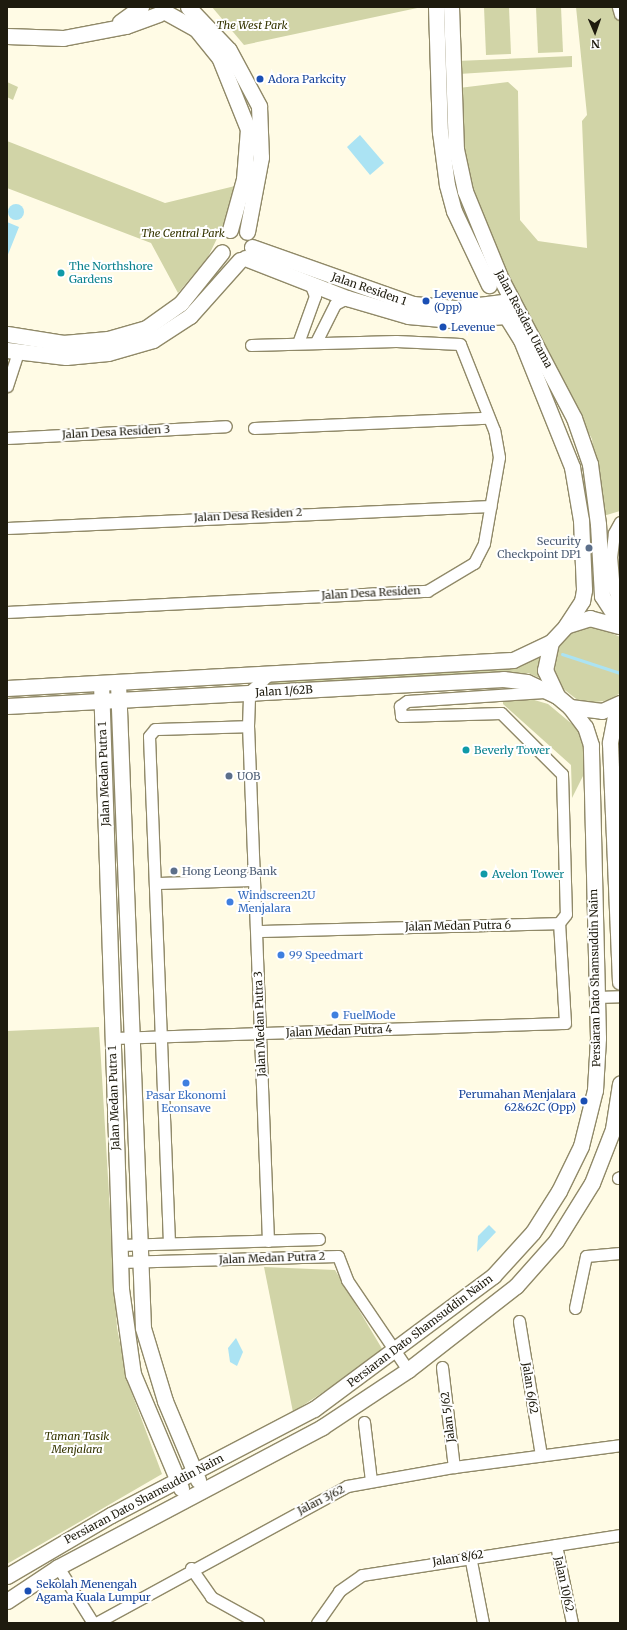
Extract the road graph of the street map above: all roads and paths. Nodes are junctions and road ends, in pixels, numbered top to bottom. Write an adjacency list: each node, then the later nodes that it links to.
1 (141, 7): 8 (street)
2 (188, 7): 11 (street)
3 (436, 7): 14 (street, Jalan Residen Utama)
4 (451, 7): 14 (street, Jalan Residen Utama)
5 (618, 7): 7 (street)
6 (163, 10): 8 (street); 10 (street)
7 (620, 14)
8 (107, 30): 9 (street)
9 (7, 36)
10 (230, 230): 11 (street); 12 (street)
11 (246, 232): 13 (street)
12 (222, 252): 13 (street); 19 (street)
13 (246, 255): 15 (street, Jalan Residen 1); 18 (street, Jalan Residen 1); 24 (street)
14 (495, 282): 17 (street, Jalan Residen Utama); 18 (street)
15 (310, 283): 16 (street, Jalan Residen 1); 22 (street)
16 (347, 298): 18 (street, Jalan Residen 1); 21 (street)
17 (510, 311): 18 (street, Jalan Residen 1); 20 (street, Jalan Residen Utama); 35 (street, Jalan Residen Utama)
18 (477, 313): 20 (street)
19 (7, 334)
20 (521, 340): 36 (street, Jalan Residen Utama)
21 (316, 342): 22 (street, Jalan Desa Residen); 26 (street, Jalan Desa Residen)
22 (298, 343): 23 (street, Jalan Desa Residen)
23 (251, 345)
24 (13, 351): 25 (street)
25 (7, 386)
26 (487, 418): 28 (street); 30 (street, Jalan Desa Residen)
27 (226, 426): 29 (street, Jalan Desa Residen 3)
28 (254, 428)
29 (7, 438)
30 (490, 506): 32 (street, Jalan Desa Residen 2); 34 (street, Jalan Desa Residen)
31 (620, 522): 33 (street)
32 (7, 528)
33 (620, 605)
34 (7, 612)
35 (620, 625): 36 (street)
36 (566, 626): 37 (street, Jalan Residen Utama)
37 (551, 642): 38 (street, Jalan 1/62B); 43 (street)
38 (274, 672): 40 (street, Jalan 1/62B); 42 (street)
39 (101, 683): 40 (street, Jalan 1/62B); 41 (street, Jalan 1/62B); 45 (street, Jalan Medan Putra 1)
40 (118, 683): 44 (street, Jalan Medan Putra 1)
41 (7, 688)
42 (249, 692): 43 (street, Jalan 1/62B); 44 (street, Jalan 1/62B); 49 (street, Jalan Medan Putra 3)
43 (554, 694): 48 (street); 52 (street)
44 (119, 699): 45 (street, Jalan 1/62B); 60 (street, Jalan Medan Putra 1)
45 (101, 700): 47 (street, Jalan 1/62B); 59 (street, Jalan Medan Putra 1)
46 (619, 704): 48 (street); 54 (street, Persiaran Dato Shamsuddin Naim)
47 (7, 706)
48 (570, 707): 56 (street, Persiaran Dato Shamsuddin Naim)
49 (248, 726): 50 (street, Jalan Medan Putra 3); 51 (street)
50 (254, 880): 51 (street); 53 (street, Jalan Medan Putra 3)
51 (156, 883): 58 (street)
52 (559, 923): 53 (street, Jalan Medan Putra 6); 57 (street, Jalan Medan Putra 4)
53 (257, 930): 57 (street, Jalan Medan Putra 3)
54 (620, 982)
55 (620, 996): 56 (street)
56 (597, 997): 72 (street, Persiaran Dato Shamsuddin Naim)
57 (261, 1033): 58 (street, Jalan Medan Putra 4); 63 (street, Jalan Medan Putra 3)
58 (162, 1037): 60 (street, Jalan Medan Putra 4); 65 (street)
59 (112, 1038): 60 (street, Jalan Medan Putra 4); 66 (street, Jalan Medan Putra 1)
60 (132, 1038): 64 (street, Jalan Medan Putra 1)
61 (620, 1084): 74 (street, Persiaran Dato Shamsuddin Naim)
62 (319, 1239): 63 (street)
63 (268, 1241): 65 (street)
64 (138, 1244): 65 (street); 66 (street); 69 (street, Jalan Medan Putra 1)
65 (169, 1244)
66 (120, 1245): 68 (street, Jalan Medan Putra 1)
67 (620, 1254): 70 (street)
68 (120, 1262): 69 (street, Jalan Medan Putra 2); 80 (street, Jalan Medan Putra 1)
69 (139, 1262): 72 (street, Jalan Medan Putra 2); 79 (street, Jalan Medan Putra 1)
70 (575, 1308)
71 (519, 1321): 77 (street, Jalan 6/62)
72 (394, 1353): 74 (street, Jalan Medan Putra 2); 79 (street, Persiaran Dato Shamsuddin Naim)
73 (442, 1367): 78 (street, Jalan 5/62)
74 (408, 1370): 82 (street, Persiaran Dato Shamsuddin Naim)
75 (364, 1422): 81 (street)
76 (620, 1445): 77 (street, Jalan 3/62)
77 (541, 1455): 78 (street, Jalan 3/62)
78 (454, 1467): 81 (street, Jalan 3/62)
79 (194, 1472): 80 (street, Persiaran Dato Shamsuddin Naim); 82 (street, Jalan Medan Putra 1)
80 (177, 1480): 83 (street, Jalan Medan Putra 1); 89 (street, Persiaran Dato Shamsuddin Naim)
81 (371, 1481): 88 (street, Jalan 3/62)
82 (204, 1491): 83 (street, Persiaran Dato Shamsuddin Naim)
83 (187, 1500): 87 (street, Persiaran Dato Shamsuddin Naim)
84 (620, 1535): 85 (street, Jalan 8/62)
85 (556, 1545): 86 (street, Jalan 8/62); 97 (street, Jalan 10/62)
86 (470, 1556): 95 (street, Jalan 8/62); 96 (street)
87 (58, 1568): 90 (street, Persiaran Dato Shamsuddin Naim); 92 (street)
88 (191, 1568): 91 (street, Jalan 3/62); 94 (street)
89 (7, 1576)
90 (7, 1601)
91 (115, 1619): 93 (street, Jalan 3/62)
92 (93, 1623)
93 (96, 1623)
94 (258, 1623)
95 (317, 1623)
96 (483, 1623)
97 (572, 1623)

